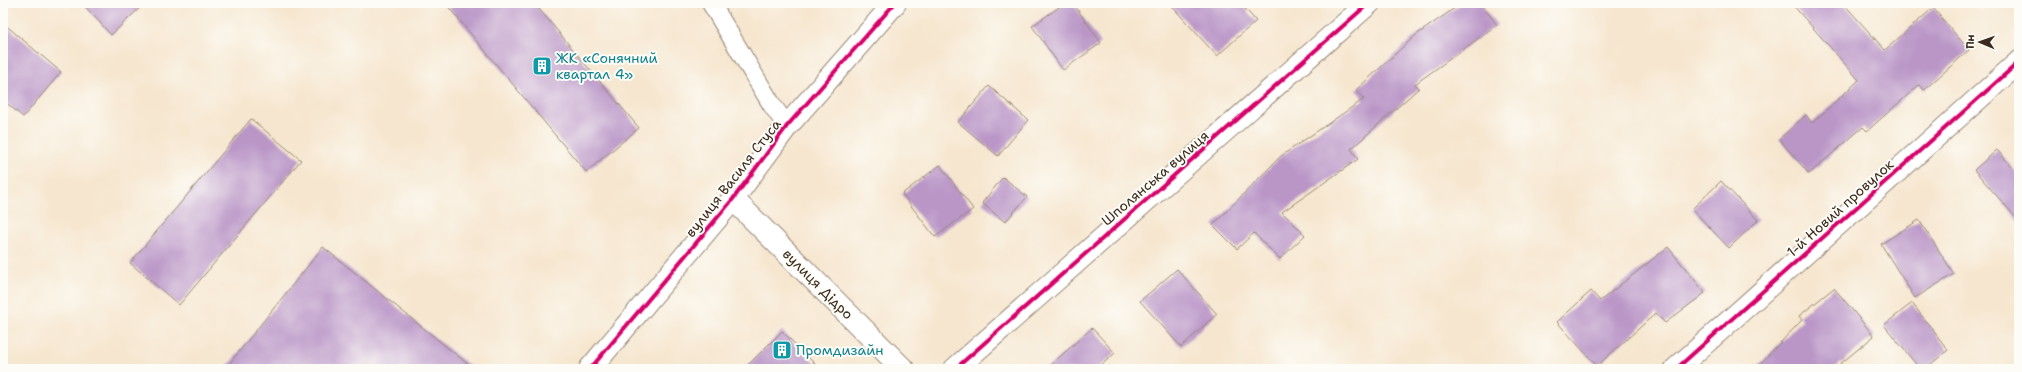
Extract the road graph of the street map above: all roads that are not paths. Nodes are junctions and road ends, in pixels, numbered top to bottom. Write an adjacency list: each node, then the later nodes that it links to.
1 (711, 3): 5 (lane)
2 (895, 3): 5 (street, вулиця Василя Стуса)
3 (1369, 3): 9 (street, Шполянська вулиця)
4 (2019, 62): 10 (street, 1-й Новий провулок)
5 (787, 126): 6 (street, вулиця Василя Стуса)
6 (733, 199): 7 (street, вулиця Василя Стуса); 8 (street, вулиця Дідро)
7 (590, 369)
8 (903, 369)
9 (955, 369)
10 (1676, 369)

